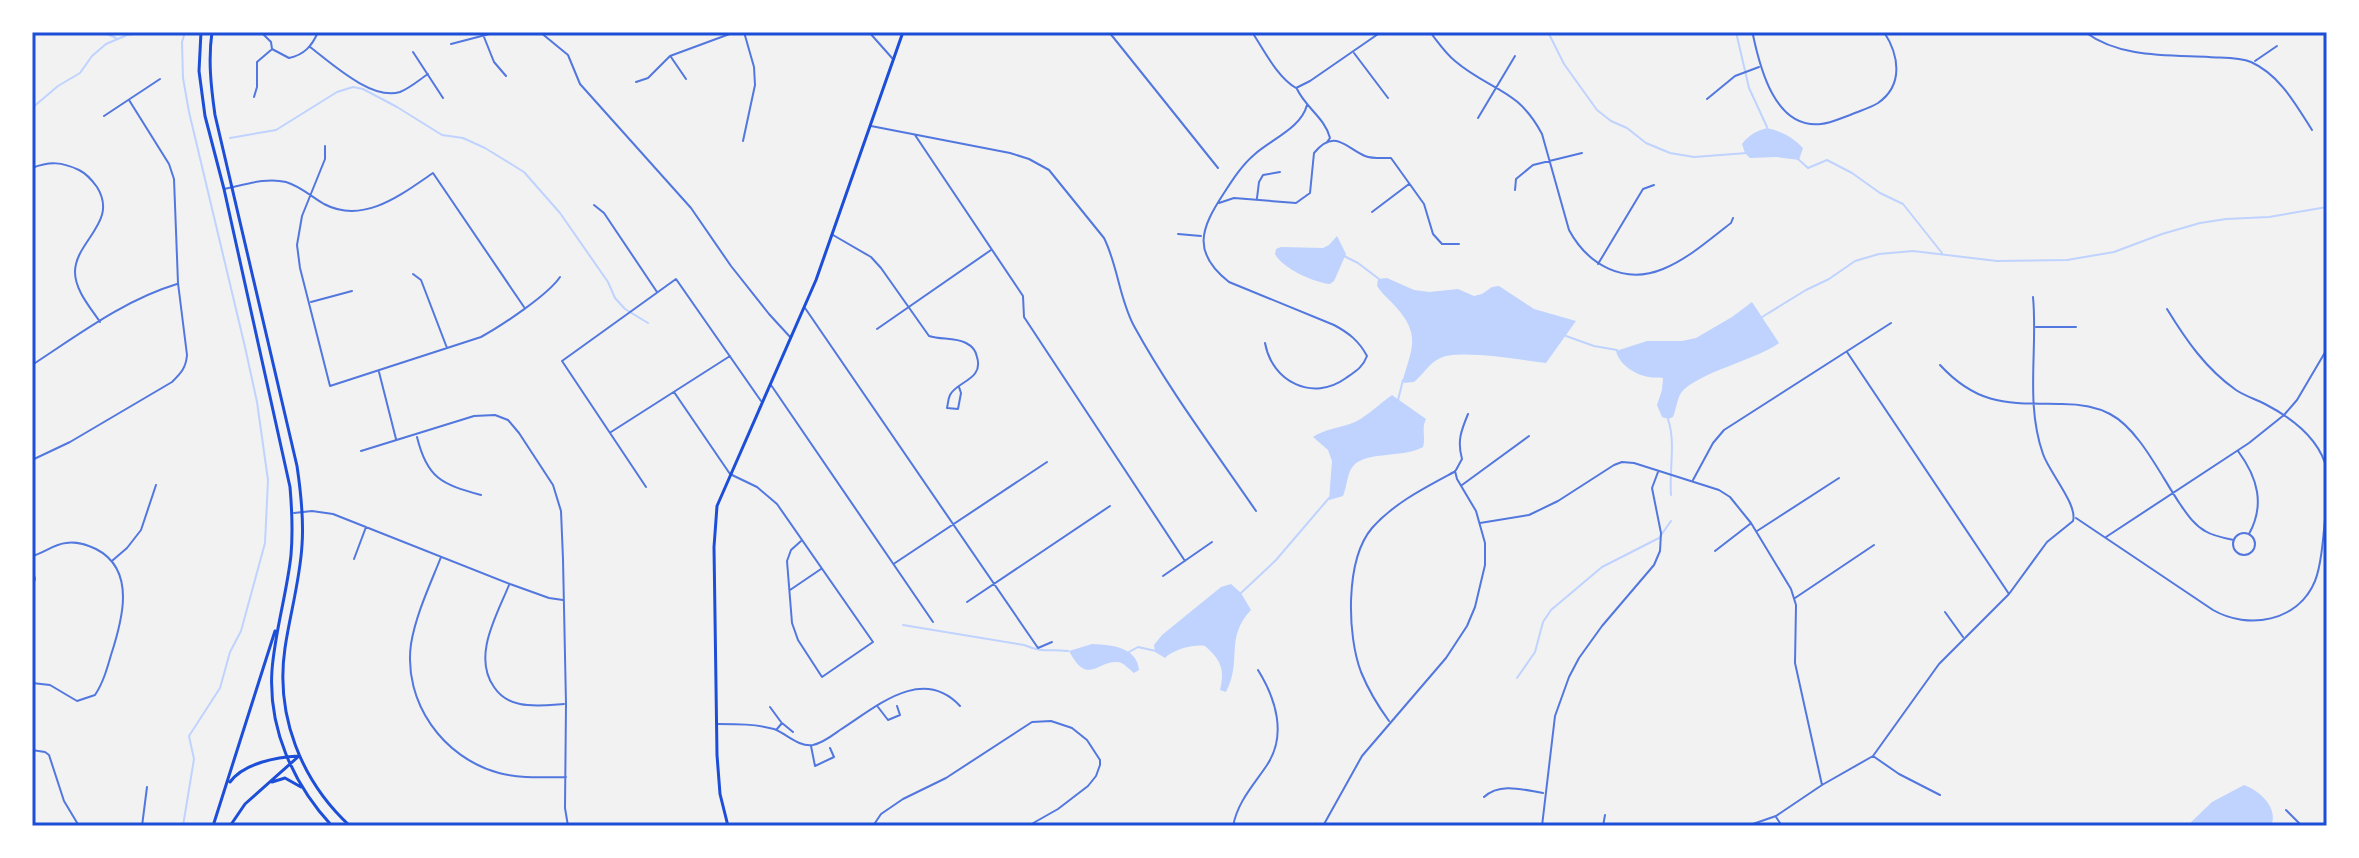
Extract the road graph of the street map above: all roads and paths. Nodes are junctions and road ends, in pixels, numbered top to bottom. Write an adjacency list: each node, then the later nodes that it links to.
1 (201, 32): 59 (main road)
2 (212, 32): 58 (main road)
3 (261, 32): 22 (street)
4 (318, 32): 21 (street)
5 (497, 32): 18 (street)
6 (540, 32): 89 (street)
7 (735, 32): 25 (street)
8 (744, 32): 48 (street)
9 (869, 32): 27 (street)
10 (903, 32): 27 (main road)
11 (1109, 32): 54 (street)
12 (1252, 32): 36 (street)
13 (1381, 32): 24 (street)
14 (1430, 32): 35 (street)
15 (1884, 32): 29 (street)
16 (2085, 32): 28 (street)
17 (1753, 35): 29 (street)
18 (484, 37): 19 (street); 31 (street)
19 (451, 44)
20 (2277, 46): 28 (street)
21 (310, 47): 22 (street); 30 (street)
22 (272, 49): 37 (street)
23 (413, 52): 30 (street)
24 (1353, 52): 36 (street); 39 (street)
25 (670, 56): 33 (street); 34 (street)
26 (1515, 56): 35 (street)
27 (893, 59): 45 (main road)
28 (2253, 63): 46 (street)
29 (1760, 67): 40 (street)
30 (428, 74): 38 (street)
31 (506, 76)
32 (160, 79): 41 (street)
33 (686, 79)
34 (636, 82)
35 (1498, 87): 44 (street); 52 (street)
36 (1296, 88): 42 (street)
37 (254, 97)
38 (443, 98)
39 (1388, 98)
40 (1707, 99)
41 (129, 100): 43 (street); 75 (street)
42 (1307, 105): 49 (street); 63 (street)
43 (104, 116)
44 (1478, 118)
45 (870, 126): 47 (street); 67 (main road)
46 (2312, 130)
47 (915, 135): 71 (street); 126 (street)
48 (743, 141)
49 (1326, 143): 56 (street); 62 (street)
50 (325, 146): 61 (street)
51 (1582, 153): 52 (street)
52 (1549, 161): 60 (street); 72 (street)
53 (32, 168): 84 (street)
54 (1218, 168)
55 (1280, 172): 62 (street)
56 (1410, 184): 65 (street); 70 (street)
57 (1654, 185): 72 (street)
58 (233, 187): 59 (street); 61 (street); 127 (main road)
59 (224, 189): 128 (main road)
60 (1515, 190)
61 (311, 195): 79 (street); 81 (street)
62 (1257, 199): 63 (street)
63 (1218, 203): 69 (street)
64 (594, 205): 77 (street)
65 (1372, 212)
66 (1733, 218): 72 (street)
67 (832, 234): 80 (main road); 82 (street)
68 (1178, 234): 69 (street)
69 (1202, 236): 90 (street)
70 (1459, 244)
71 (992, 249): 82 (street); 146 (street)
72 (1597, 264)
73 (413, 274): 91 (street)
74 (560, 277): 81 (street)
75 (178, 283): 84 (street); 111 (street)
76 (352, 291): 79 (street)
77 (658, 293): 94 (street); 105 (street)
78 (2033, 297): 86 (street)
79 (309, 302): 97 (street)
80 (804, 307): 89 (main road); 132 (street)
81 (524, 308): 91 (street)
82 (908, 308): 88 (street); 99 (street)
83 (2167, 309): 104 (street)
84 (100, 322): 95 (street)
85 (1891, 323): 93 (street)
86 (2035, 327): 87 (street); 102 (street)
87 (2076, 327)
88 (877, 329)
89 (791, 338): 98 (main road)
90 (1265, 343)
91 (447, 349): 97 (street)
92 (2327, 349): 104 (street)
93 (1847, 352): 118 (street); 155 (street)
94 (730, 356): 100 (street); 101 (street)
95 (32, 365)
96 (1940, 365): 102 (street)
97 (379, 371): 108 (street)
98 (770, 384): 101 (main road); 147 (street)
99 (959, 387): 99 (street)
100 (674, 392): 105 (street); 116 (street)
101 (762, 402): 116 (main road)
102 (2033, 403): 122 (street); 129 (street)
103 (1468, 414): 114 (street)
104 (2284, 415): 109 (street); 113 (street)
105 (610, 433): 121 (street)
106 (416, 435): 108 (street); 123 (street); 157 (street)
107 (1529, 436): 120 (street)
108 (396, 440): 110 (street)
109 (2238, 450): 122 (street); 135 (street)
110 (361, 451)
111 (32, 460)
112 (1047, 462): 132 (street)
113 (2327, 470)
114 (1455, 471): 120 (street); 172 (street)
115 (1658, 472): 118 (street); 130 (street); 189 (street)
116 (730, 474): 138 (street); 173 (main road)
117 (1839, 478): 134 (street)
118 (1692, 481): 131 (street)
119 (156, 485): 145 (street)
120 (1461, 485): 130 (street)
121 (646, 487)
122 (2173, 493): 136 (street); 137 (street)
123 (481, 495)
124 (2327, 499): 136 (street)
125 (1110, 506): 152 (street)
126 (1256, 511)
127 (303, 512): 128 (street); 133 (street); 179 (main road)
128 (293, 513): 161 (main road)
129 (2075, 516): 136 (street); 155 (street)
130 (1480, 523): 172 (street)
131 (1751, 523): 134 (street); 141 (street)
132 (954, 524): 147 (street); 152 (street)
133 (367, 526): 143 (street); 144 (street)
134 (1756, 532): 156 (street)
135 (2249, 534): 137 (street); 137 (street)
136 (2105, 538)
137 (2234, 540)
138 (801, 541): 149 (street); 154 (street)
139 (1212, 542): 146 (street)
140 (1874, 545): 156 (street)
141 (1715, 551)
142 (32, 556): 145 (street)
143 (441, 557): 151 (street); 183 (street)
144 (354, 559)
145 (112, 561): 165 (street)
146 (1185, 561): 150 (street)
147 (894, 563): 160 (street)
148 (32, 567): 153 (street)
149 (822, 569): 154 (street); 154 (street)
150 (1163, 576)
151 (510, 584): 157 (street); 166 (street)
152 (996, 584): 158 (street); 163 (street)
153 (32, 588)
154 (789, 590)
155 (2009, 594): 162 (street)
156 (1794, 599): 185 (street)
157 (565, 601): 166 (street)
158 (967, 602)
159 (1945, 612): 162 (street)
160 (933, 622)
161 (278, 623): 181 (main road); 186 (main road)
162 (1963, 638): 180 (street)
163 (1052, 642)
164 (1258, 670): 205 (street)
165 (32, 683)
166 (566, 704): 183 (street)
167 (878, 706): 168 (street); 169 (street); 176 (street)
168 (897, 706)
169 (960, 706)
170 (770, 707): 171 (street)
171 (782, 723): 174 (street); 175 (street)
172 (1391, 723): 206 (street)
173 (717, 724): 174 (street); 202 (main road)
174 (777, 730): 176 (street)
175 (793, 732)
176 (811, 745): 177 (street)
177 (830, 748)
178 (32, 750): 195 (street)
179 (299, 756): 181 (main road); 182 (main road); 200 (main road)
180 (1873, 756): 185 (street); 190 (street)
181 (287, 757): 182 (main road); 186 (main road)
182 (290, 765): 184 (main road); 188 (main road)
183 (566, 777): 201 (street)
184 (268, 784): 188 (main road); 198 (main road)
185 (1822, 785): 194 (street)
186 (227, 786): 197 (main road)
187 (147, 787): 196 (street)
188 (303, 789): 199 (main road)
189 (1546, 793): 191 (street); 207 (street)
190 (1940, 795)
191 (1484, 797)
192 (2286, 810): 211 (street)
193 (1605, 815): 208 (street)
194 (1776, 816): 209 (street); 210 (street)
195 (79, 826)
196 (142, 826)
197 (213, 826)
198 (230, 826)
199 (332, 826)
200 (350, 826)
201 (568, 826)
202 (728, 826)
203 (873, 826): 204 (street)
204 (1028, 826)
205 (1233, 826)
206 (1323, 826)
207 (1542, 826)
208 (1603, 826)
209 (1747, 826)
210 (1782, 826)
211 (2302, 826)

